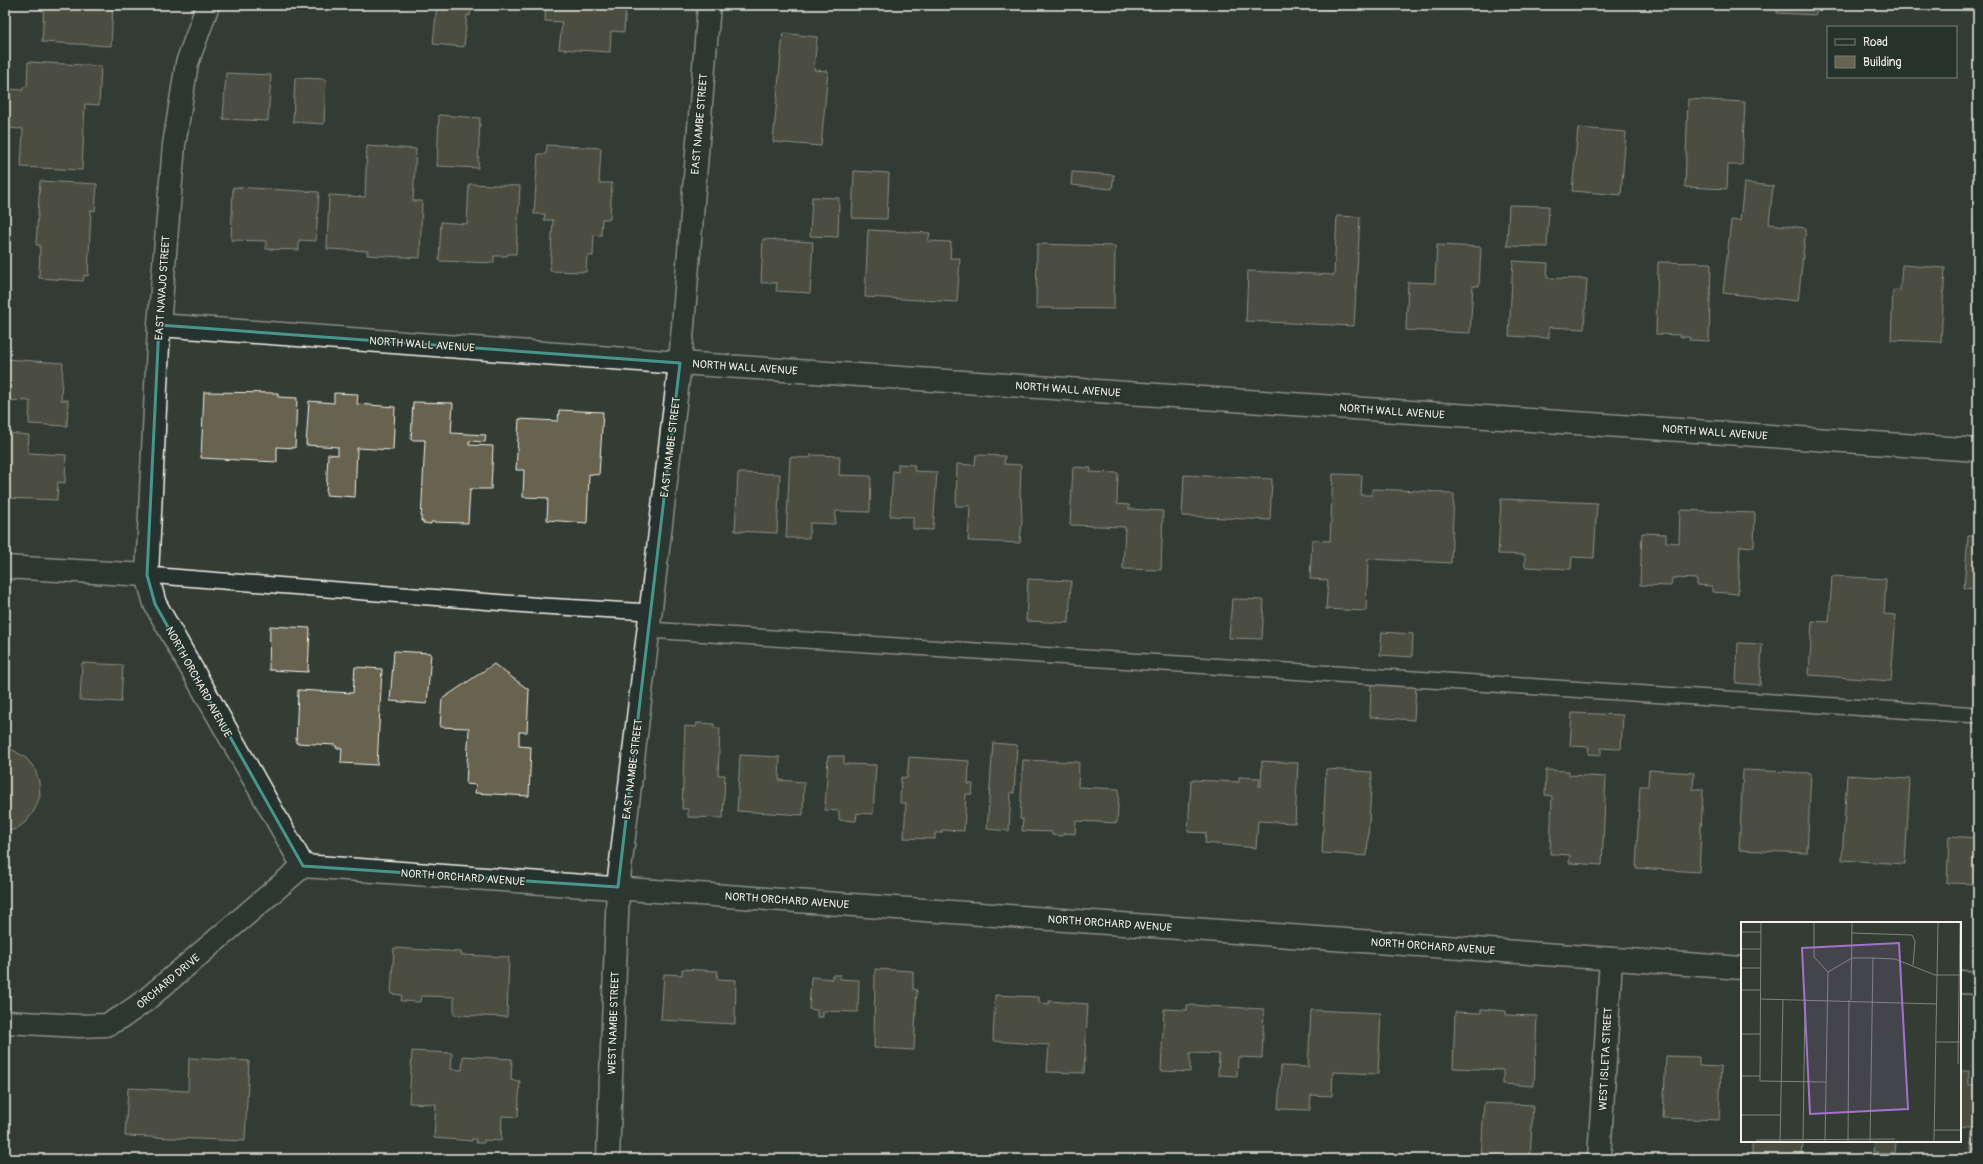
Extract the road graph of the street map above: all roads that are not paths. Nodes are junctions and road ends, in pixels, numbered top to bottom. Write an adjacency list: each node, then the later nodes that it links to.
1 (208, 5): 3 (street, EAST NAVAJO STREET)
2 (709, 5): 4 (street, EAST NAMBE STREET)
3 (159, 325): 4 (street, NORTH WALL AVENUE); 7 (street, EAST NAVAJO STREET)
4 (680, 362): 5 (street, NORTH WALL AVENUE); 8 (street, EAST NAMBE STREET)
5 (1978, 450)
6 (5, 568): 7 (street)
7 (147, 575): 8 (lane); 10 (street, NORTH ORCHARD AVENUE)
8 (649, 621): 9 (lane); 11 (street, EAST NAMBE STREET)
9 (1978, 715)
10 (303, 866): 11 (street, NORTH ORCHARD AVENUE); 16 (street, ORCHARD DRIVE)
11 (618, 887): 12 (street, NORTH ORCHARD AVENUE); 17 (street, WEST NAMBE STREET)
12 (1611, 959): 13 (street, NORTH ORCHARD AVENUE); 18 (street, WEST ISLETA STREET)
13 (1741, 968)
14 (1961, 982): 15 (street)
15 (1978, 983)
16 (5, 1022)
17 (608, 1159)
18 (1600, 1159)

